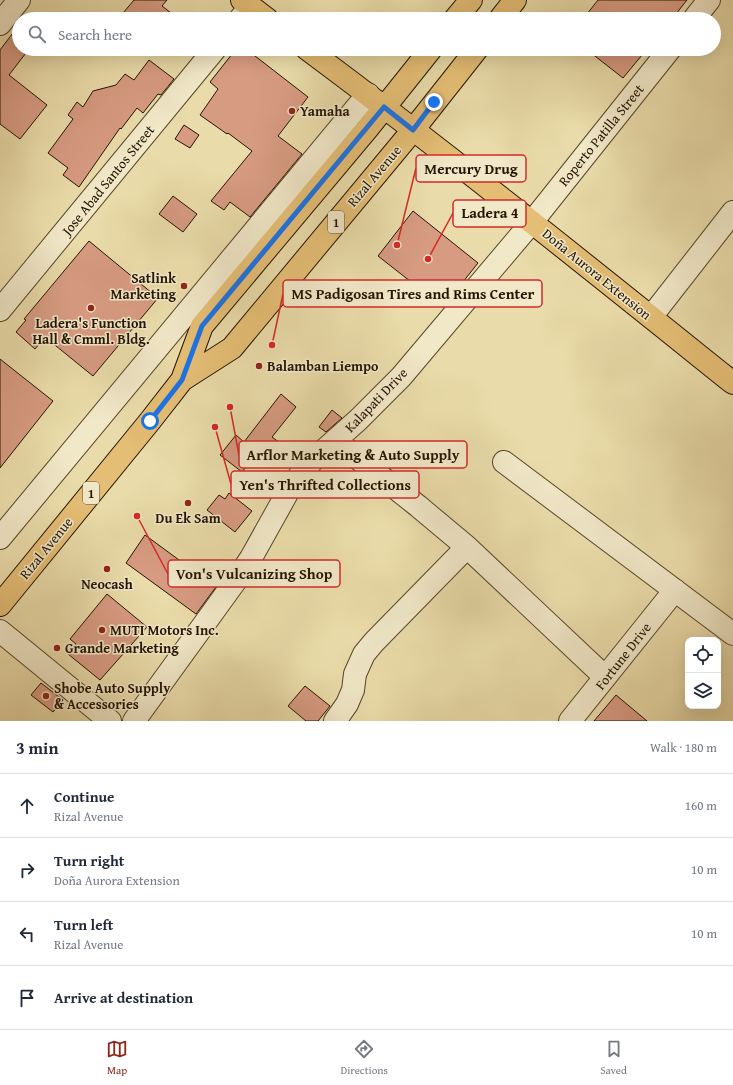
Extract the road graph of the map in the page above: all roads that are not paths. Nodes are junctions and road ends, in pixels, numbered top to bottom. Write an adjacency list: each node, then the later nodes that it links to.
1 (19, 0): 8 (street)
2 (470, 0): 5 (main road)
3 (515, 0): 6 (main road)
4 (709, 0): 7 (street)
5 (461, 12)
6 (506, 12)
7 (700, 12)
8 (0, 24)
9 (209, 56): 18 (street, Jose Abad Santos Street)
10 (316, 56): 14 (main road, Doña Aurora Extension)
11 (424, 56): 14 (main road, Rizal Avenue / 1)
12 (471, 56): 15 (main road, Rizal Avenue / 1)
13 (664, 56): 17 (street, Roperto Patilla Street)
14 (376, 101): 15 (main road, Doña Aurora Extension); 20 (main road, Rizal Avenue / 1); 24 (street)
15 (413, 130): 17 (main road, Doña Aurora Extension); 20 (main road, Rizal Avenue / 1)
16 (733, 212): 19 (street)
17 (532, 222): 19 (main road, Doña Aurora Extension); 22 (street, Kalapati Drive)
18 (0, 310)
19 (651, 318): 21 (main road, Doña Aurora Extension)
20 (182, 380): 27 (main road, Rizal Avenue / 1)
21 (733, 383)
22 (336, 441): 25 (street); 32 (street, Kalapati Drive)
23 (504, 462): 26 (street)
24 (0, 538)
25 (467, 547): 30 (street); 33 (street)
26 (675, 590): 29 (street); 30 (street, Fortune Drive)
27 (0, 604)
28 (0, 631): 31 (street)
29 (733, 634)
30 (606, 678): 34 (street, Fortune Drive)
31 (110, 721)
32 (134, 721)
33 (335, 721)
34 (570, 721)

